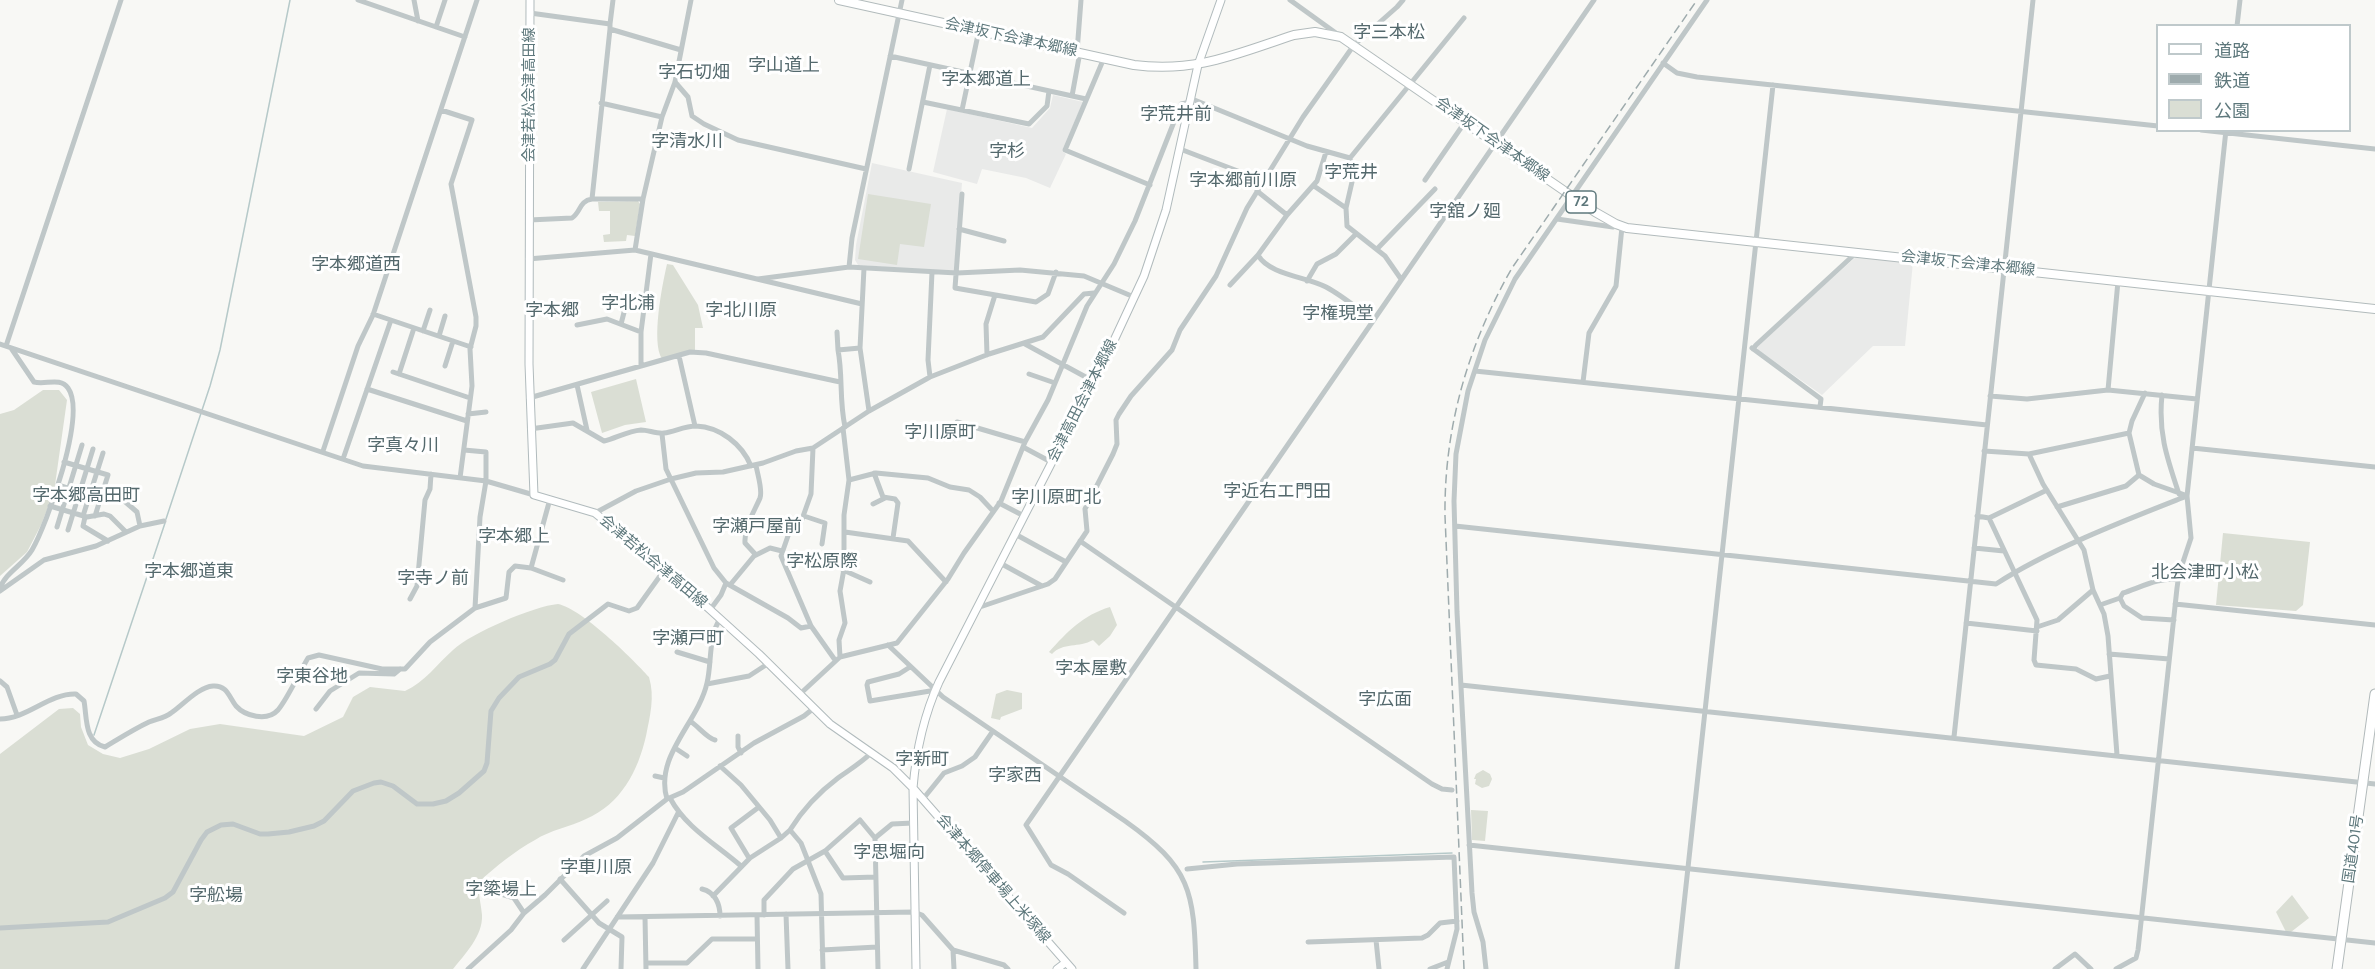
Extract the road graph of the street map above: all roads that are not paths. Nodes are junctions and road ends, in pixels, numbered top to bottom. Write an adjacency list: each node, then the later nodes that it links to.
1 (121, 0): 121 (street)
2 (358, 0): 22 (street)
3 (414, 0): 22 (street)
4 (445, 0): 24 (street)
5 (477, 0): 27 (street)
6 (530, 0): 19 (main road, 会津若松会津高田線)
7 (613, 0): 25 (street)
8 (691, 0): 30 (street)
9 (839, 0): 20 (main road, 会津坂下会津本郷線 / 72)
10 (902, 0): 20 (street)
11 (1081, 0): 31 (street)
12 (1221, 0): 36 (main road, 会津高田会津本郷線)
13 (1290, 0): 28 (street)
14 (1402, 0): 29 (street)
15 (1594, 0): 55 (street)
16 (1707, 0): 34 (street)
17 (2033, 0): 49 (street)
18 (2240, 0): 23 (street)
19 (530, 13): 25 (street); 75 (main road, 会津若松会津高田線)
20 (899, 13): 26 (main road, 会津坂下会津本郷線 / 72); 32 (street)
21 (1464, 18): 39 (street)
22 (418, 21): 24 (street)
23 (2237, 24)
24 (436, 27): 27 (street)
25 (610, 27): 30 (street); 46 (street)
26 (979, 30): 31 (main road, 会津坂下会津本郷線 / 72); 37 (street)
27 (465, 37): 47 (street)
28 (1341, 37): 29 (main road, 会津坂下会津本郷線 / 72); 36 (main road, 会津坂下会津本郷線 / 72)
29 (1354, 45): 39 (main road, 会津坂下会津本郷線 / 72); 54 (street)
30 (681, 50): 38 (street)
31 (1078, 52): 33 (main road, 会津坂下会津本郷線 / 72); 42 (street)
32 (890, 56): 35 (street); 60 (street)
33 (1104, 58): 36 (main road, 会津坂下会津本郷線 / 72); 43 (street)
34 (1663, 63): 40 (street); 69 (street)
35 (930, 65): 37 (street); 45 (street)
36 (1198, 65): 44 (main road, 会津高田会津本郷線)
37 (969, 74): 41 (street); 48 (street)
38 (675, 82): 50 (street); 60 (street)
39 (1410, 83): 51 (main road, 会津坂下会津本郷線 / 72); 59 (street)
40 (1773, 85): 49 (street); 80 (street)
41 (1050, 91): 42 (street); 48 (street)
42 (1072, 96): 43 (street)
43 (1086, 99): 64 (street)
44 (1191, 101): 54 (street); 56 (main road, 会津高田会津本郷線); 64 (street)
45 (923, 102): 48 (street); 61 (street)
46 (600, 103): 50 (street); 70 (street)
47 (441, 110): 107 (street); 122 (street)
48 (962, 110)
49 (2020, 112): 52 (street); 89 (street)
50 (662, 117): 71 (street)
51 (1465, 122): 55 (main road, 会津坂下会津本郷線 / 72); 62 (street)
52 (2156, 126)
53 (2226, 132): 57 (street); 99 (street)
54 (1290, 139): 58 (street); 63 (street)
55 (1496, 142): 69 (main road, 会津坂下会津本郷線 / 72); 94 (street)
56 (1180, 149): 63 (street); 103 (main road, 会津高田会津本郷線)
57 (2375, 149)
58 (1326, 152): 59 (street); 65 (street)
59 (1349, 158): 72 (street)
60 (866, 169): 87 (street)
61 (909, 169)
62 (1425, 180)
63 (1264, 181): 67 (street)
64 (1150, 184): 97 (street)
65 (1314, 186): 72 (street); 73 (street)
66 (1435, 189): 81 (street)
67 (1257, 191): 73 (street); 221 (street)
68 (962, 194): 77 (street)
69 (1572, 195): 74 (street); 76 (main road, 会津坂下会津本郷線 / 72)
70 (592, 199): 71 (street); 75 (street)
71 (643, 199): 82 (street)
72 (1346, 208): 78 (street)
73 (1287, 216): 85 (street)
74 (1557, 219): 76 (street); 131 (street)
75 (529, 220): 86 (main road, 会津若松会津高田線)
76 (1620, 226): 80 (main road, 会津坂下会津本郷線 / 72); 136 (street)
77 (959, 229): 79 (street); 92 (street)
78 (1356, 234): 81 (street); 95 (street)
79 (1004, 241)
80 (1755, 242): 83 (main road, 会津坂下会津本郷線 / 72); 119 (street)
81 (1377, 249): 94 (street)
82 (635, 250): 84 (street); 86 (street)
83 (1857, 252): 89 (main road, 会津坂下会津本郷線 / 72); 124 (street)
84 (651, 254): 93 (street); 115 (street)
85 (1258, 255): 95 (street); 98 (street)
86 (528, 259): 145 (main road, 会津若松会津高田線)
87 (849, 267): 88 (street); 93 (street)
88 (864, 268): 90 (street); 104 (street)
89 (2004, 268): 96 (main road, 会津坂下会津本郷線 / 72); 143 (street)
90 (932, 272): 92 (street); 133 (street)
91 (1056, 272): 92 (street); 97 (street); 101 (street)
92 (957, 273): 101 (street)
93 (758, 279): 104 (street)
94 (1401, 279): 110 (street)
95 (1307, 281): 110 (street)
96 (2118, 281): 99 (main road, 会津坂下会津本郷線 / 72); 140 (street)
97 (1101, 282): 100 (street); 103 (street)
98 (1230, 285)
99 (2209, 291): 105 (main road, 会津坂下会津本郷線 / 72); 147 (street)
100 (1094, 293): 120 (street); 130 (street)
101 (995, 295): 126 (street)
102 (627, 297): 111 (street)
103 (1134, 297): 134 (main road, 会津高田会津本郷線)
104 (862, 304): 123 (street)
105 (2375, 309)
106 (430, 310): 114 (street)
107 (373, 314): 109 (street); 166 (street)
108 (445, 316): 117 (street)
109 (391, 320): 113 (street); 139 (street)
110 (1373, 320): 248 (street)
111 (621, 324): 112 (street); 115 (street)
112 (577, 326)
113 (414, 328): 114 (street); 144 (street)
114 (423, 331): 117 (street)
115 (641, 332): 128 (street)
116 (837, 332): 125 (street)
117 (439, 336): 118 (street)
118 (453, 341): 122 (street); 129 (street)
119 (1745, 343): 124 (street); 146 (street)
120 (1025, 344): 126 (street); 130 (street)
121 (6, 346): 166 (street); 171 (street)
122 (471, 347): 144 (street)
123 (860, 348): 125 (street); 149 (street)
124 (1753, 349): 148 (street)
125 (838, 350): 135 (street)
126 (987, 355): 133 (street)
127 (679, 356): 128 (street); 135 (street); 153 (street)
128 (641, 365): 138 (street)
129 (445, 366)
130 (1062, 366): 134 (street); 137 (street)
131 (1475, 370): 136 (street); 213 (street)
132 (1029, 374): 137 (street)
133 (930, 377): 149 (street)
134 (1093, 381): 172 (main road, 会津高田会津本郷線)
135 (840, 382): 154 (street)
136 (1583, 382): 146 (street)
137 (1055, 383): 161 (street)
138 (577, 385): 145 (street); 156 (street)
139 (367, 389): 151 (street); 170 (street)
140 (2108, 390): 141 (street); 143 (street)
141 (2145, 393): 142 (street); 157 (street)
142 (2162, 394): 147 (street); 189 (street)
143 (1990, 396): 152 (street)
144 (470, 398): 151 (street)
145 (529, 398): 155 (main road, 会津若松会津高田線)
146 (1738, 399): 148 (street); 228 (street)
147 (2197, 399): 163 (street)
148 (1820, 408): 152 (street)
149 (869, 411): 154 (street)
150 (486, 412): 151 (street)
151 (468, 418): 165 (street)
152 (1987, 425): 167 (street)
153 (695, 426): 158 (street); 174 (street)
154 (844, 427): 162 (street); 183 (street)
155 (530, 429): 156 (street); 191 (main road, 会津若松会津高田線)
156 (587, 430): 158 (street)
157 (2129, 433): 169 (street); 180 (street)
158 (662, 434): 182 (street)
159 (952, 438): 161 (street)
160 (82, 445): 173 (street)
161 (1024, 445): 172 (street); 197 (street)
162 (813, 448): 174 (street); 206 (street)
163 (2192, 448): 175 (street); 192 (street)
164 (93, 449): 176 (street)
165 (464, 450): 181 (street); 184 (street)
166 (322, 451): 170 (street)
167 (1984, 451): 169 (street); 208 (street)
168 (103, 453): 177 (street)
169 (2030, 454): 187 (street)
170 (343, 459): 179 (street)
171 (64, 462): 173 (street); 185 (street)
172 (1052, 462): 207 (main road, 会津高田会津本郷線)
173 (76, 465): 176 (street); 186 (street)
174 (753, 465): 182 (street); 227 (street)
175 (2375, 467)
176 (87, 469): 177 (street); 188 (street)
177 (97, 472): 190 (street); 194 (street)
178 (874, 473): 183 (street); 193 (street); 202 (street)
179 (431, 474): 181 (street); 245 (street)
180 (2139, 475): 189 (street); 200 (street)
181 (460, 478): 184 (street)
182 (671, 479): 204 (street); 240 (street)
183 (849, 480): 217 (street)
184 (486, 481): 191 (street); 249 (street)
185 (58, 485): 186 (street); 199 (street)
186 (69, 488): 188 (street); 201 (street)
187 (2047, 490): 200 (street); 210 (street)
188 (80, 492): 190 (street); 203 (street)
189 (2179, 494): 192 (street)
190 (90, 495): 194 (street); 209 (street)
191 (534, 495): 196 (main road, 会津若松会津高田線)
192 (2187, 496): 222 (street); 236 (street)
193 (885, 498): 198 (street); 219 (street)
194 (101, 499): 205 (street)
195 (122, 499): 212 (street)
196 (550, 500): 204 (main road, 会津若松会津高田線); 231 (street)
197 (999, 503): 202 (street); 207 (street)
198 (873, 504)
199 (50, 506): 201 (street); 242 (street)
200 (2057, 507): 222 (street)
201 (62, 510): 203 (street); 214 (street)
202 (993, 511): 238 (street)
203 (73, 513): 209 (street); 215 (street)
204 (595, 513): 232 (main road, 会津若松会津高田線)
205 (95, 516): 209 (street); 216 (street)
206 (804, 516): 223 (street); 225 (street)
207 (1024, 516): 218 (main road, 会津高田会津本郷線)
208 (1977, 516): 210 (street); 224 (street)
209 (84, 517): 220 (street)
210 (1989, 518): 226 (street)
211 (164, 521): 212 (street)
212 (140, 526): 216 (street)
213 (1455, 526): 228 (street); 270 (street)
214 (57, 527)
215 (68, 530)
216 (126, 532): 220 (street)
217 (844, 532): 219 (street); 233 (street)
218 (1015, 534): 229 (street); 230 (main road, 会津高田会津本郷線)
219 (893, 538): 238 (street)
220 (108, 541): 242 (street)
221 (1080, 541): 229 (street); 248 (street)
222 (2079, 542): 234 (street); 243 (street)
223 (822, 544)
224 (1974, 548): 226 (street); 239 (street)
225 (782, 551): 227 (street); 256 (street)
226 (2004, 551): 234 (street)
227 (756, 555): 240 (street)
228 (1722, 555): 239 (street); 276 (street)
229 (1066, 562): 241 (street)
230 (1000, 563): 241 (street); 250 (main road, 会津高田会津本郷線)
231 (531, 568): 235 (street); 249 (street)
232 (665, 568): 251 (main road, 会津若松会津高田線); 333 (street)
233 (843, 570): 237 (street); 261 (street)
234 (2013, 573): 239 (street); 257 (street)
235 (563, 580)
236 (2178, 580): 244 (street); 246 (street)
237 (870, 582)
238 (946, 582): 258 (street)
239 (1971, 582): 254 (street)
240 (728, 584): 251 (street); 256 (street)
241 (1042, 586): 250 (street)
242 (0, 589)
243 (2093, 590): 247 (street); 257 (street)
244 (2120, 598): 247 (street); 253 (street)
245 (410, 599)
246 (2175, 604): 253 (street); 255 (street)
247 (2100, 605): 260 (street)
248 (1176, 607): 292 (street); 297 (street)
249 (475, 608): 266 (street)
250 (977, 608): 271 (main road, 会津高田会津本郷線)
251 (710, 610): 252 (main road, 会津若松会津高田線)
252 (720, 620): 263 (street); 264 (main road, 会津若松会津高田線)
253 (2174, 620): 262 (street)
254 (1966, 623): 257 (street); 282 (street)
255 (2375, 625)
256 (811, 626): 261 (street)
257 (2037, 629): 267 (street)
258 (888, 645): 261 (street); 265 (street)
259 (677, 652): 263 (street)
260 (2109, 654): 262 (street); 267 (street)
261 (838, 659): 272 (street)
262 (2169, 660): 289 (street)
263 (710, 662): 269 (street)
264 (769, 663): 269 (street); 272 (main road, 会津若松会津高田線)
265 (910, 667): 271 (street); 271 (street)
266 (400, 669): 274 (street); 277 (street)
267 (2110, 676): 287 (street)
268 (0, 681): 277 (street)
269 (707, 684): 279 (street)
270 (1461, 685): 276 (street); 306 (street)
271 (936, 690): 280 (street); 296 (main road, 会津高田会津本郷線)
272 (800, 694): 275 (main road, 会津若松会津高田線)
273 (2375, 694): 294 (highway, 国道401号)
274 (316, 708)
275 (814, 708): 285 (street); 286 (main road, 会津若松会津高田線)
276 (1705, 711): 282 (street); 312 (street)
277 (17, 715): 278 (street)
278 (0, 719)
279 (690, 721): 283 (street); 284 (street)
280 (993, 730): 292 (street); 299 (street)
281 (738, 736): 285 (street)
282 (1954, 737): 287 (street)
283 (715, 740)
284 (675, 748): 288 (street); 293 (street)
285 (741, 753): 290 (street)
286 (871, 753): 296 (main road, 会津若松会津高田線); 303 (street)
287 (2117, 754): 289 (street)
288 (687, 756)
289 (2158, 759): 294 (street); 331 (street)
290 (720, 766): 298 (street); 300 (street)
291 (655, 776): 293 (street)
292 (1059, 776): 323 (street); 359 (street)
293 (664, 778): 298 (street)
294 (2363, 782): 295 (street); 338 (highway, 国道401号)
295 (2375, 784)
296 (913, 788): 299 (main road, 会津本郷停車場上米塚線); 302 (main road)
297 (1452, 790)
298 (669, 799): 301 (street); 314 (street)
299 (923, 799): 344 (main road, 会津本郷停車場上米塚線)
300 (759, 807): 304 (street); 308 (street)
301 (678, 813): 310 (street); 329 (street)
302 (913, 823): 305 (street); 320 (main road)
303 (790, 830): 304 (street); 309 (street)
304 (781, 838): 308 (street)
305 (875, 838): 307 (street); 313 (street)
306 (1469, 845): 312 (street); 362 (street)
307 (825, 851): 309 (street); 313 (street)
308 (749, 858): 310 (street)
309 (807, 861): 322 (street); 327 (street)
310 (741, 866): 317 (street)
311 (1187, 869): 332 (street)
312 (1689, 869): 331 (street); 363 (street)
313 (876, 877): 319 (street)
314 (560, 879): 321 (street); 324 (street)
315 (494, 885): 321 (street)
316 (702, 889): 317 (street)
317 (713, 896): 328 (street)
318 (607, 902): 324 (street)
319 (876, 912): 320 (street); 322 (street); 341 (street)
320 (914, 912): 343 (street); 354 (main road)
321 (524, 913): 347 (street)
322 (822, 913): 325 (street); 342 (street)
323 (1124, 913)
324 (591, 914): 334 (street); 336 (street)
325 (786, 914): 327 (street); 351 (street)
326 (757, 915): 327 (street); 328 (street); 335 (street)
327 (764, 915)
328 (720, 916): 330 (street)
329 (617, 917): 330 (street); 334 (street)
330 (645, 917): 345 (street)
331 (2142, 918): 338 (street); 366 (street)
332 (1457, 921): 337 (street); 346 (street)
333 (0, 928)
334 (609, 929): 348 (street); 349 (street)
335 (757, 939): 345 (street); 350 (street)
336 (564, 940)
337 (1376, 940): 339 (street); 360 (street)
338 (2341, 940): 340 (street); 367 (highway, 国道401号)
339 (1308, 942)
340 (2375, 943)
341 (878, 947): 342 (street); 353 (street)
342 (822, 950): 352 (street)
343 (954, 950): 355 (street); 356 (street)
344 (1065, 963): 357 (main road); 358 (main road, 会津本郷停車場上米塚線)
345 (646, 966)
346 (1448, 966): 361 (street)
347 (468, 969)
348 (583, 969)
349 (621, 969)
350 (758, 969)
351 (788, 969)
352 (823, 969)
353 (878, 969)
354 (916, 969)
355 (954, 969)
356 (1008, 969)
357 (1057, 969)
358 (1072, 969)
359 (1196, 969)
360 (1379, 969)
361 (1430, 969)
362 (1486, 969)
363 (1677, 969)
364 (2055, 969): 365 (street)
365 (2091, 969)
366 (2116, 969)
367 (2337, 969)

